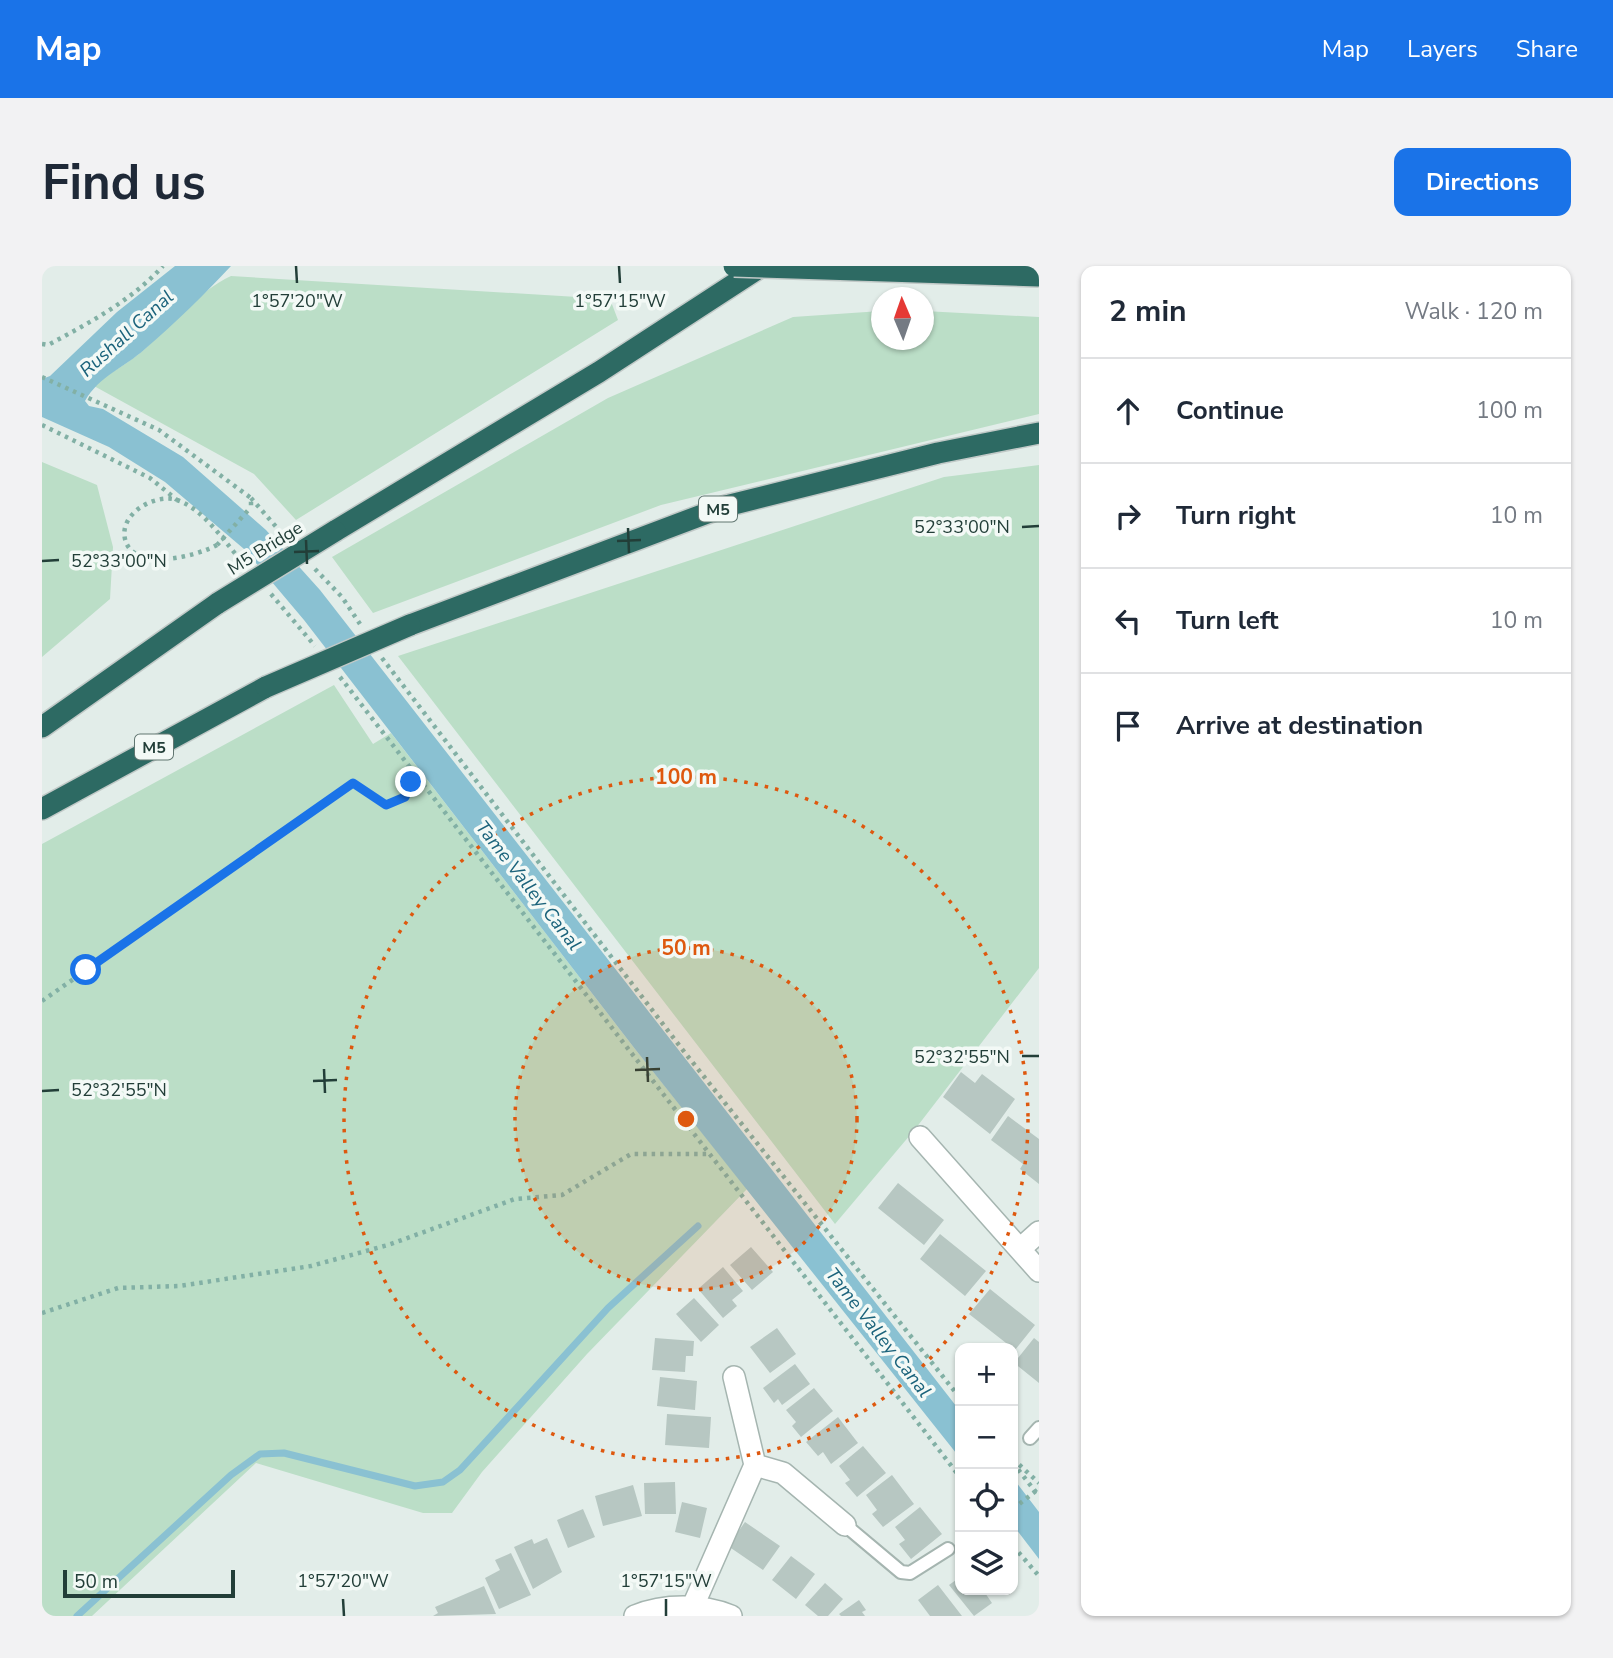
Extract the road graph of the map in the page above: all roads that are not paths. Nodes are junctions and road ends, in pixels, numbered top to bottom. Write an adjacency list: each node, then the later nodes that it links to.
1 (734, 266): 3 (highway, bridge)
2 (762, 266): 5 (highway, M5 Bridge, bridge)
3 (1039, 276)
4 (1039, 433): 6 (highway, M5, bridge)
5 (42, 727)
6 (42, 809)
7 (920, 1137): 9 (street)
8 (1039, 1232): 9 (street)
9 (1020, 1249): 10 (street)
10 (1039, 1270)
11 (734, 1377): 12 (street)
12 (755, 1465): 13 (street); 15 (street)
13 (845, 1525): 14 (lane)
14 (948, 1549)
15 (693, 1606): 16 (street); 17 (street)
16 (635, 1616)
17 (731, 1616)

